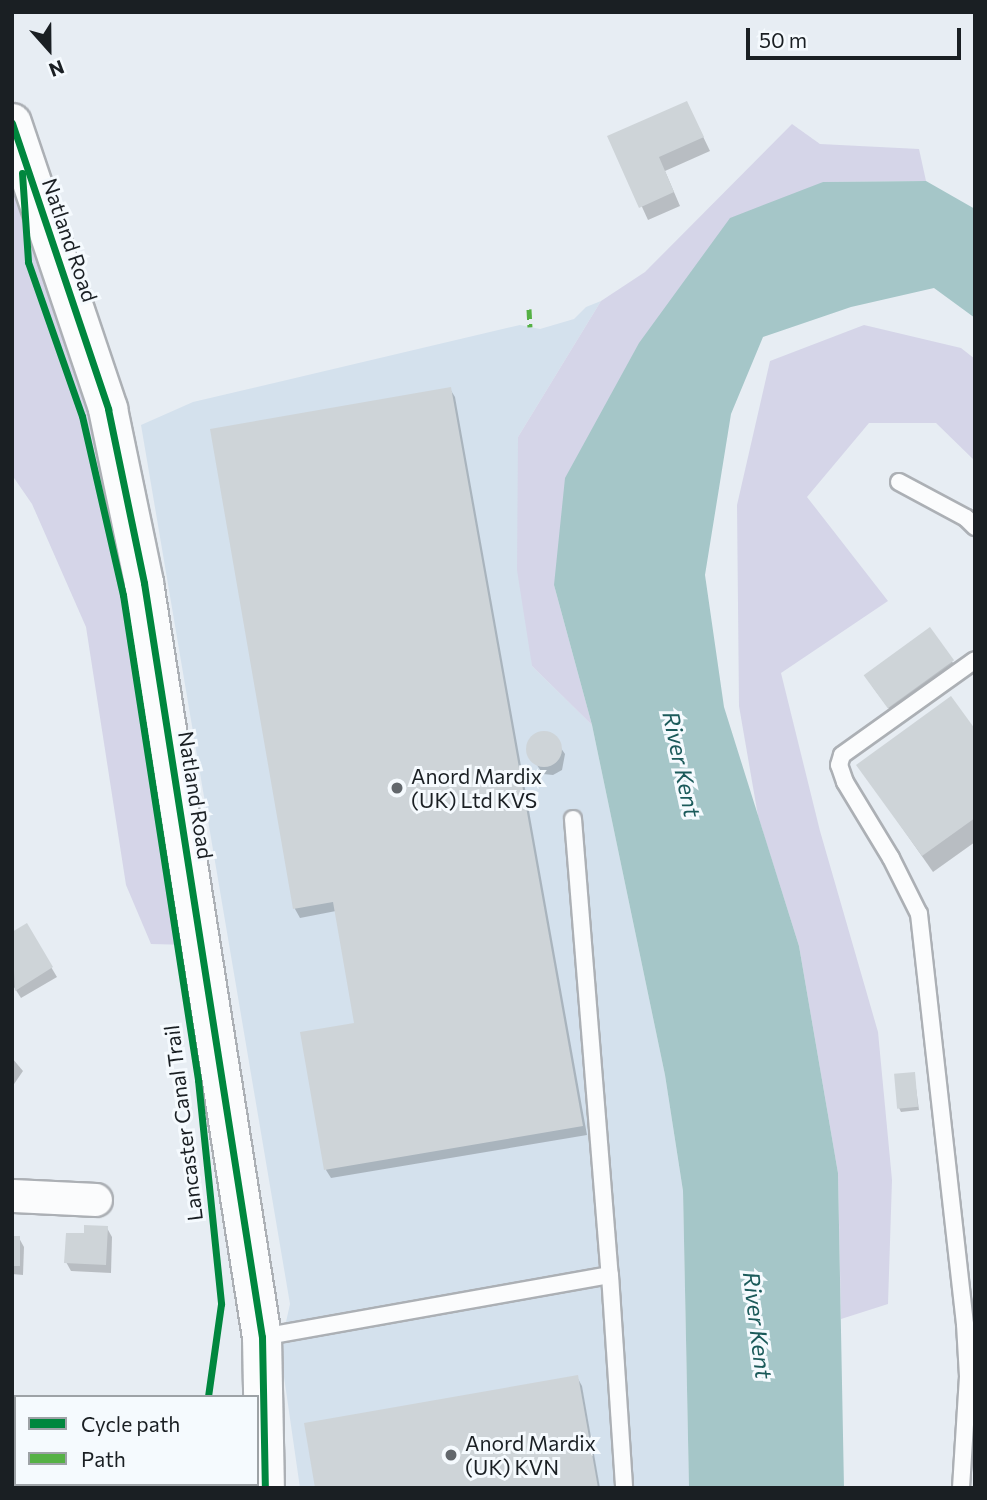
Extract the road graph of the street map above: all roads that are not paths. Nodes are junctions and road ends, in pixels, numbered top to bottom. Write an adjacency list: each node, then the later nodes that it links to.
1 (12, 122): 9 (street, Natland Road)
2 (900, 482): 3 (lane)
3 (975, 527)
4 (972, 668): 12 (lane)
5 (573, 819): 8 (lane)
6 (12, 1196): 7 (street)
7 (96, 1200)
8 (610, 1275): 9 (lane); 11 (lane)
9 (262, 1337): 10 (street, Natland Road)
10 (265, 1488)
11 (624, 1488)
12 (961, 1488)

